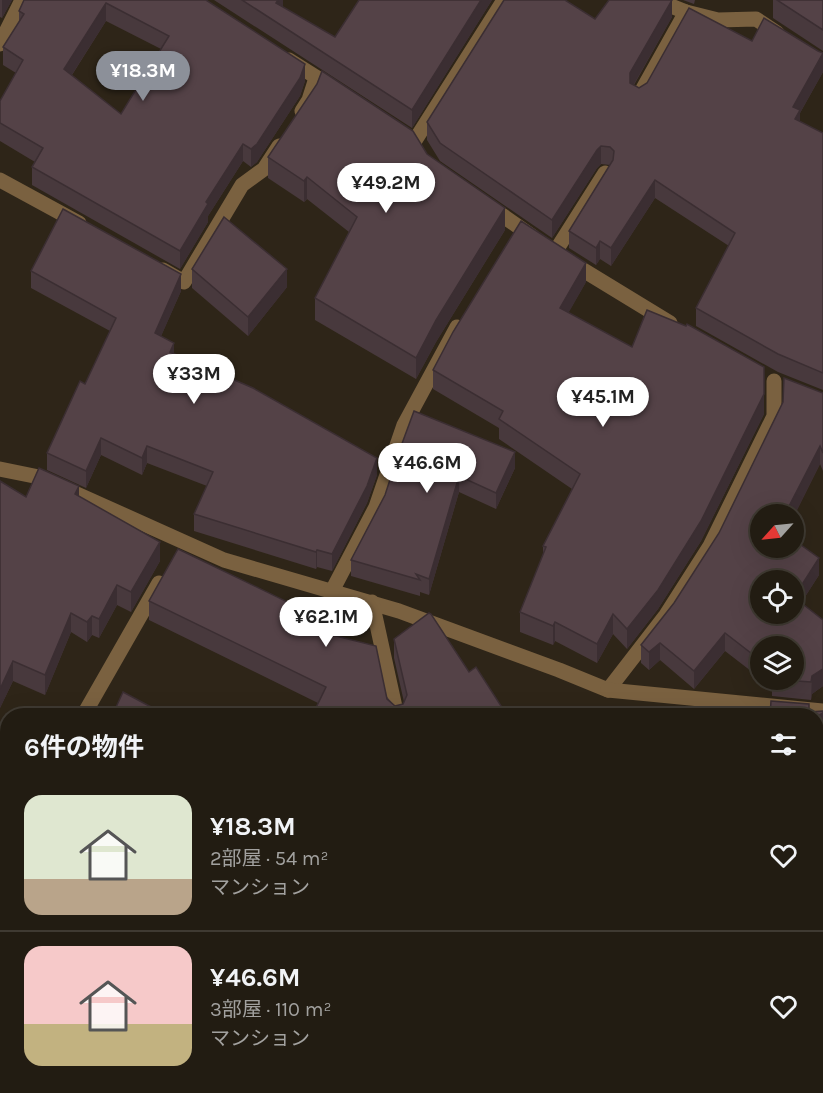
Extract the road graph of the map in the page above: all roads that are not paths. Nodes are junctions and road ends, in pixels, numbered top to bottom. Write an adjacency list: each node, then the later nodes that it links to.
1 (22, 0): 6 (street)
2 (504, 0): 11 (street)
3 (656, 0): 4 (street)
4 (686, 12): 5 (street); 9 (street)
5 (786, 38)
6 (0, 44)
7 (278, 53): 8 (street)
8 (316, 78): 10 (street); 17 (street)
9 (639, 96)
10 (347, 97)
11 (414, 143)
12 (605, 173): 16 (street)
13 (0, 180): 15 (street)
14 (480, 201): 16 (street)
15 (92, 231)
16 (555, 252): 19 (street)
17 (153, 265)
18 (463, 317): 25 (street)
19 (684, 330)
20 (757, 371): 21 (street)
21 (774, 381): 22 (street); 27 (street)
22 (793, 389)
23 (0, 469): 25 (street)
24 (166, 572): 28 (street)
25 (332, 591): 26 (street)
26 (372, 602): 27 (street); 29 (street)
27 (608, 690): 30 (street)
28 (88, 708)
29 (395, 708)
30 (792, 708)

